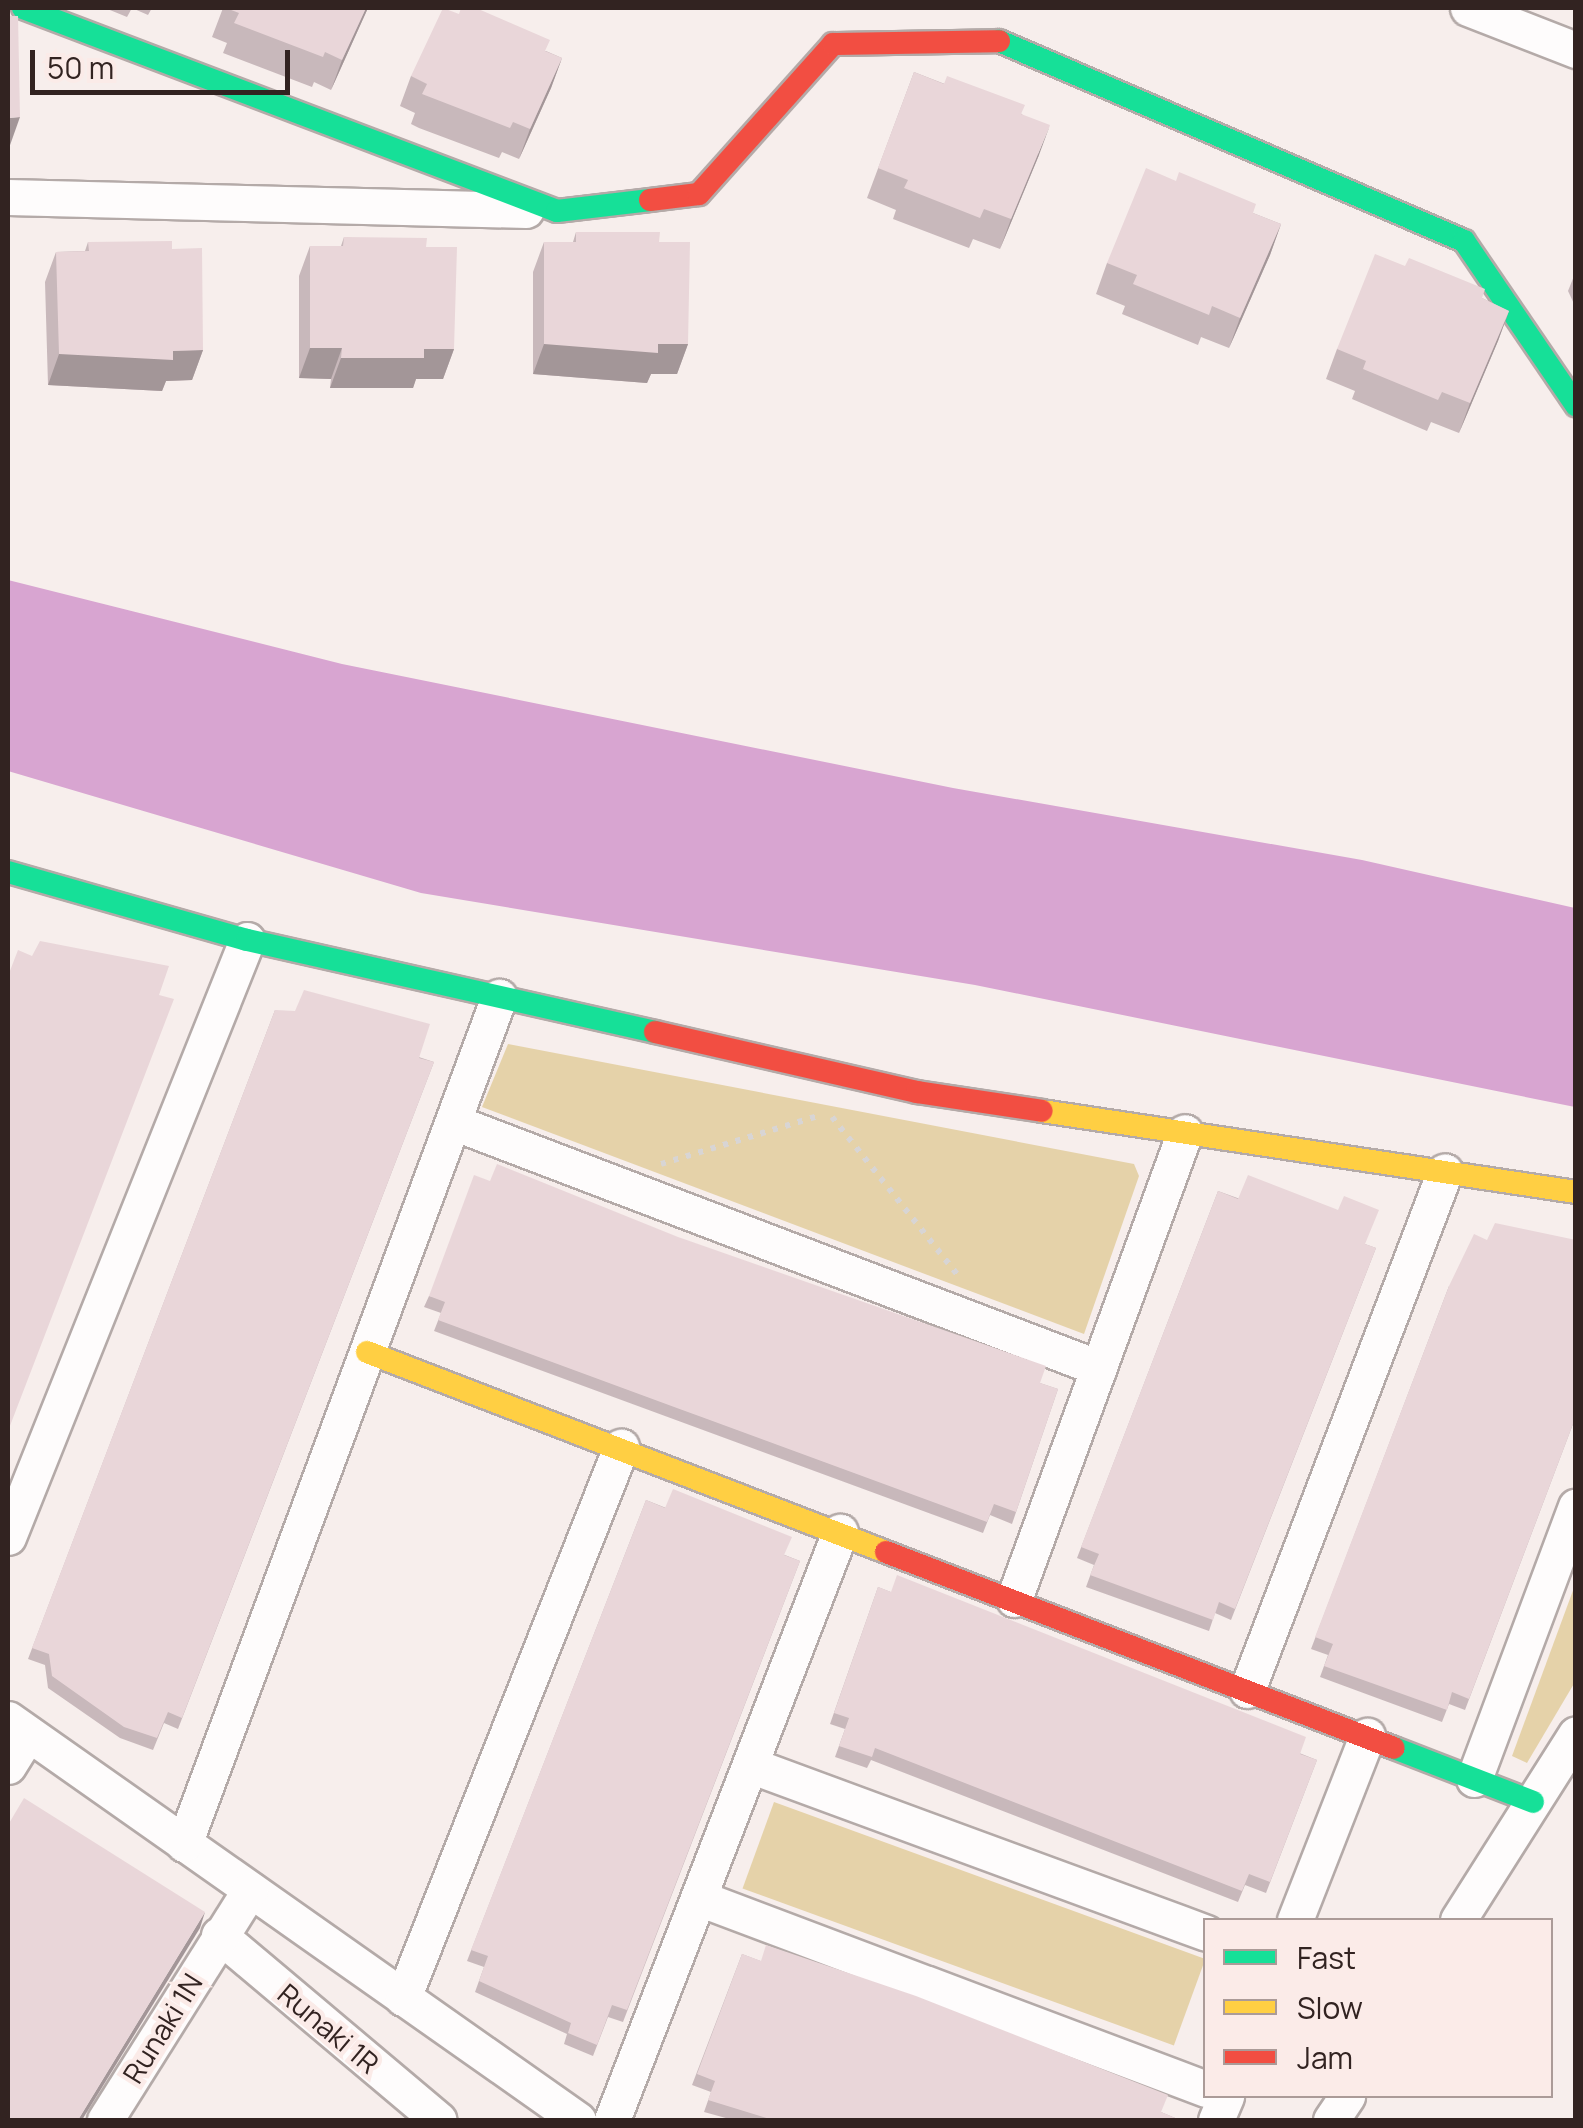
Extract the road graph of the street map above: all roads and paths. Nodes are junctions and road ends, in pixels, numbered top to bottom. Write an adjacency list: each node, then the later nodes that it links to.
1 (23, 8): 5 (street)
2 (1468, 8): 3 (street)
3 (1576, 50)
4 (8, 197): 5 (street)
5 (557, 211): 6 (street)
6 (1576, 406)
7 (8, 872): 8 (street)
8 (247, 940): 9 (street); 21 (street)
9 (499, 997): 10 (street); 11 (street)
10 (453, 1122): 13 (street); 16 (street)
11 (1186, 1132): 12 (street); 17 (street)
12 (1445, 1172): 14 (street); 23 (street)
13 (607, 1181): 15 (path); 17 (street)
14 (1576, 1192)
15 (968, 1288)
16 (367, 1352): 18 (street); 31 (street)
17 (1099, 1368): 22 (street)
18 (620, 1446): 20 (street); 38 (street)
19 (1576, 1506): 29 (street)
20 (840, 1532): 22 (street); 27 (street)
21 (8, 1537)
22 (1014, 1600): 23 (street)
23 (1247, 1690): 26 (street)
24 (18, 1727): 28 (street); 31 (street)
25 (1576, 1734): 30 (street)
26 (1367, 1736): 29 (street); 34 (street)
27 (750, 1765): 33 (street); 36 (street)
28 (8, 1766)
29 (1474, 1779): 30 (street)
30 (1533, 1802): 35 (street)
31 (184, 1844): 32 (street)
32 (250, 1890): 37 (street, Runaki 1N); 38 (street)
33 (699, 1898): 39 (street); 44 (street)
34 (1296, 1918)
35 (1459, 1918)
36 (1203, 1932)
37 (219, 1935): 41 (street, Runaki 1N); 42 (street, Runaki 1R)
38 (403, 1998): 43 (street)
39 (1203, 2087)
40 (1346, 2098): 45 (street)
41 (105, 2120)
42 (439, 2120)
43 (578, 2120)
44 (612, 2120)
45 (1331, 2120)

